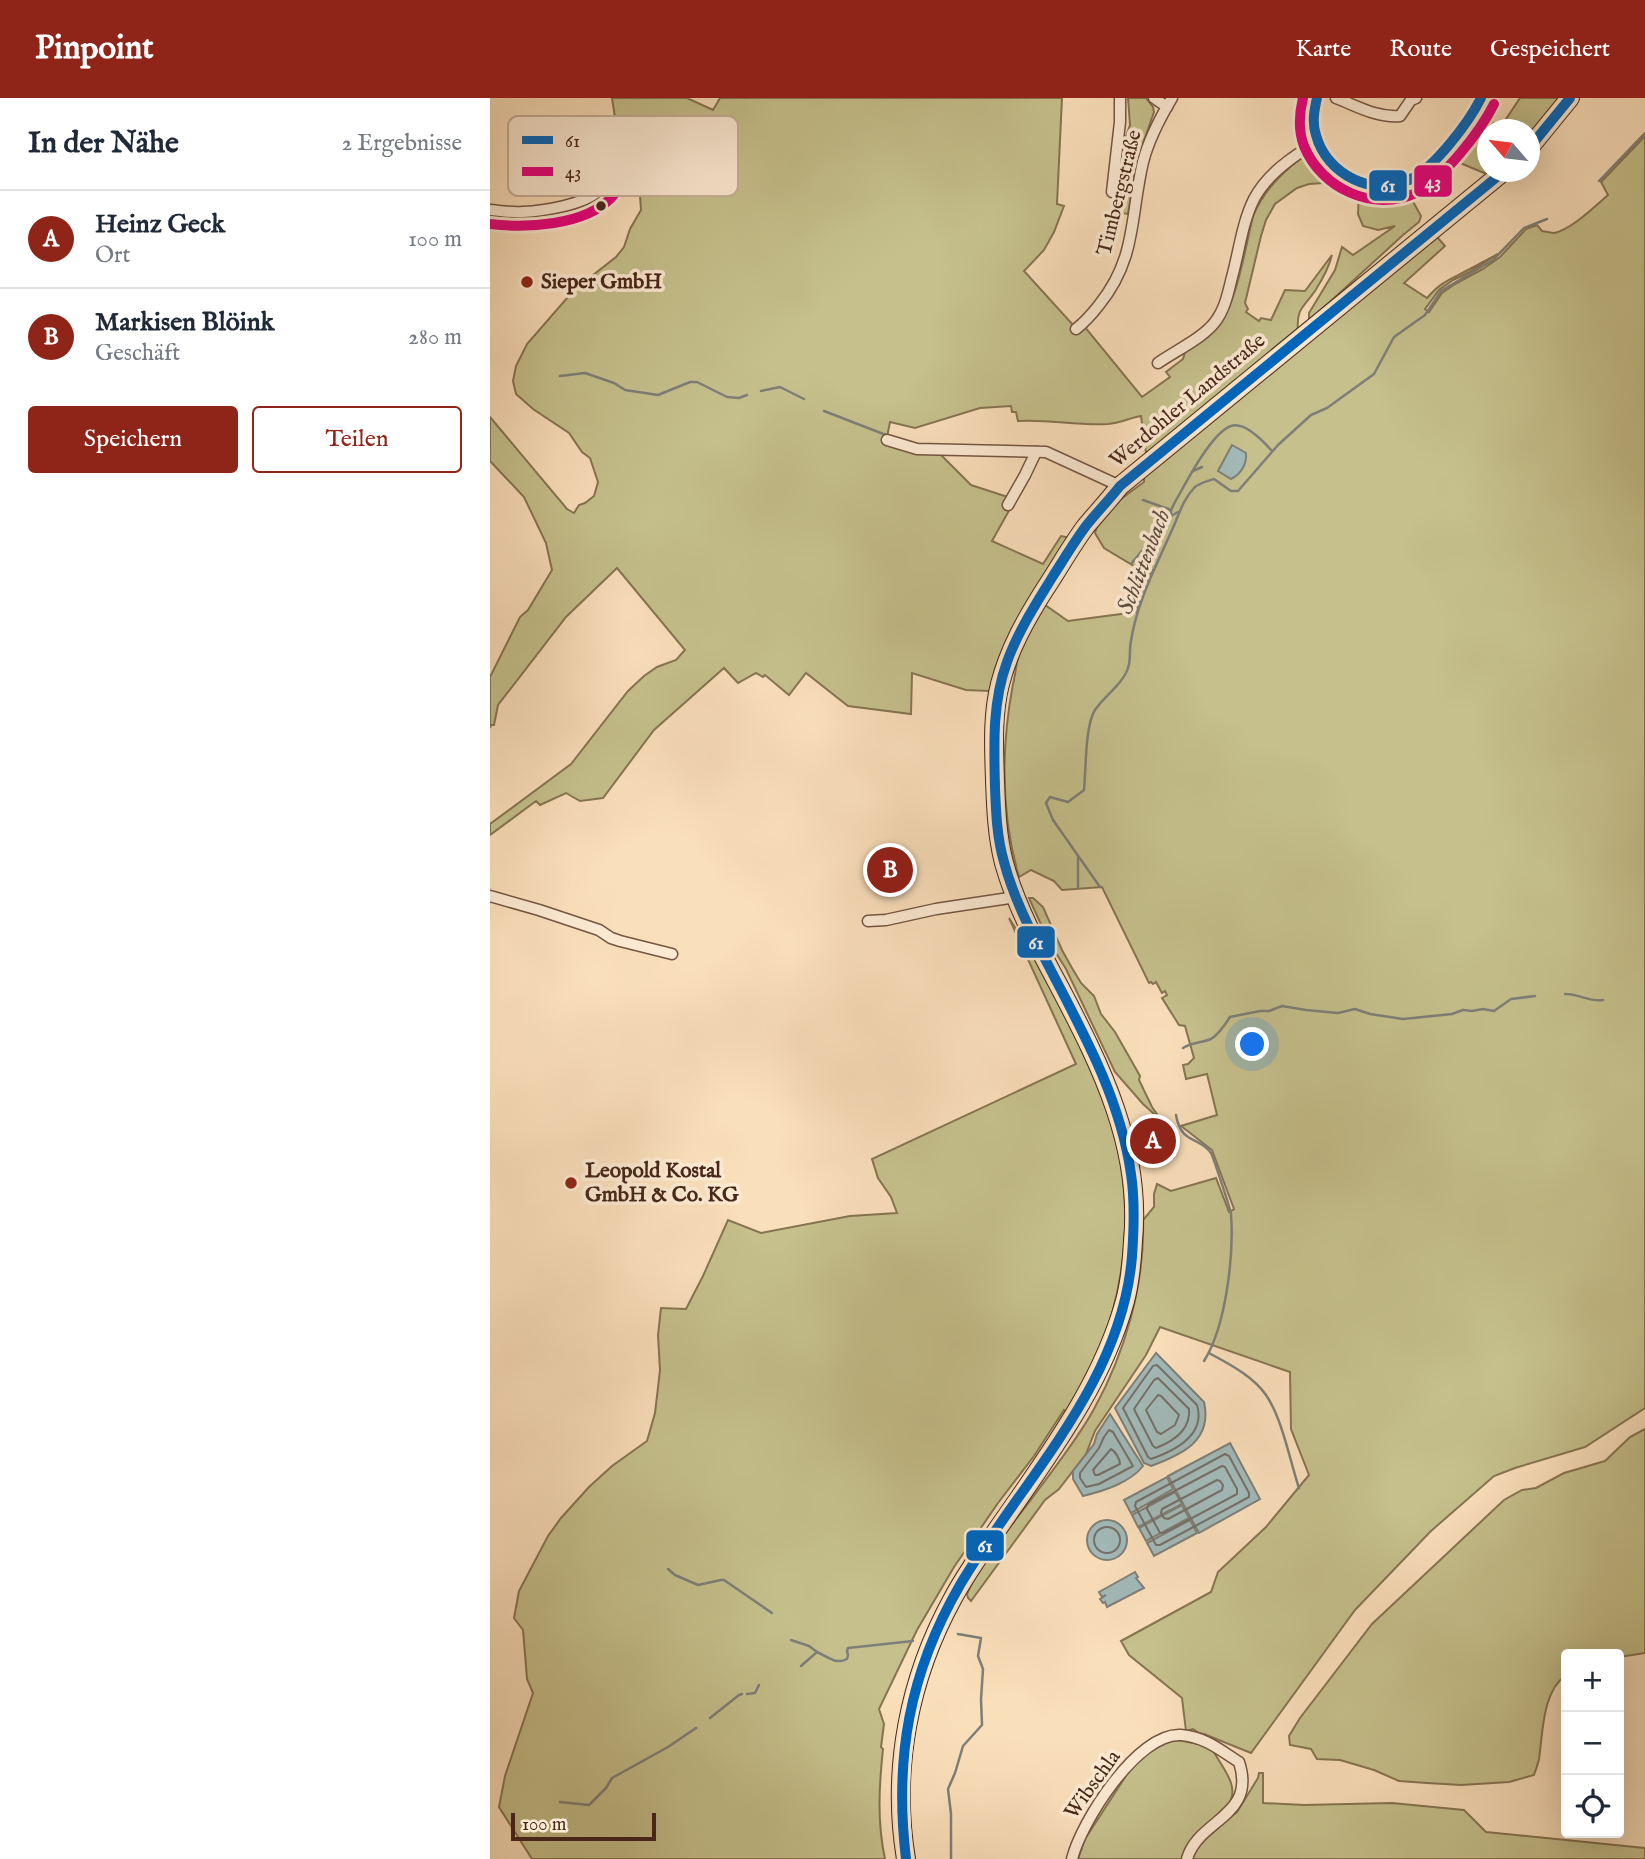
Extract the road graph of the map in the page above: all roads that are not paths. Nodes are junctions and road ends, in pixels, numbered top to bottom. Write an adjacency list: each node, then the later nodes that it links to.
1 (1154, 98): 8 (street)
2 (1317, 98): 10 (street)
3 (1336, 98): 4 (street)
4 (1416, 98)
5 (1481, 98): 10 (street)
6 (1570, 98): 9 (main road)
7 (1120, 101): 12 (street, Timbergstraße)
8 (1169, 102): 15 (street, Timbergstraße)
9 (1540, 136)
10 (1317, 142): 16 (street)
11 (1491, 182): 19 (main road, Werdohler Landstraße)
12 (1112, 192)
13 (591, 196): 14 (street)
14 (490, 210)
15 (1076, 329)
16 (1158, 363)
17 (887, 440): 18 (street)
18 (1035, 452): 19 (street); 20 (street)
19 (1121, 486): 22 (main road, Werdohler Landstraße)
20 (1008, 505)
21 (490, 896): 24 (street)
22 (1016, 897): 23 (street); 25 (main road, Werdohler Landstraße)
23 (868, 921)
24 (671, 954)
25 (906, 1859)
26 (1072, 1859): 27 (street, Wibschla)
27 (1187, 1859)

